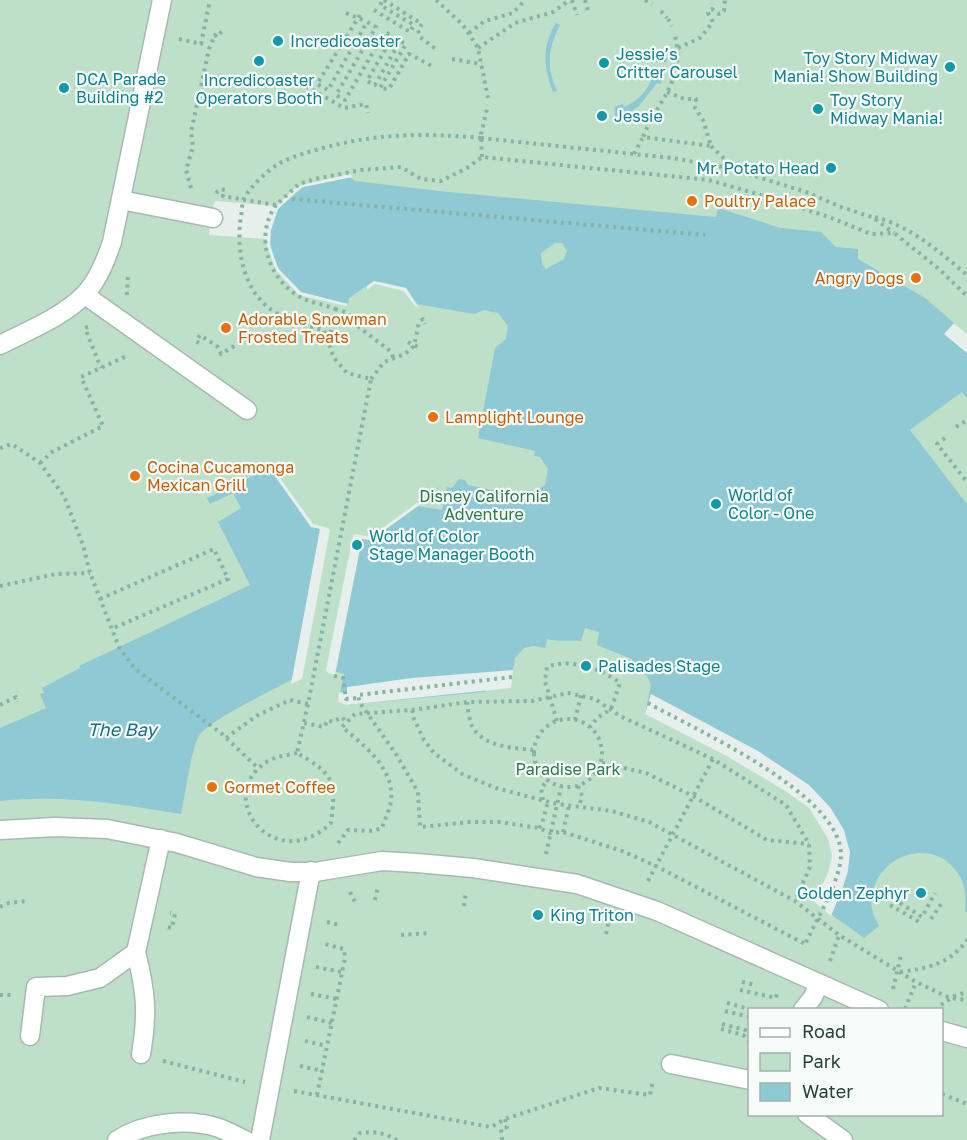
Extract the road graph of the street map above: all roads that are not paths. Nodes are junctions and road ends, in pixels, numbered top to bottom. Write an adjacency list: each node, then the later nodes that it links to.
1 (162, 0): 2 (street)
2 (121, 200): 3 (street); 4 (street)
3 (213, 218)
4 (85, 295): 5 (street); 6 (street)
5 (0, 345)
6 (247, 410)
7 (0, 830): 8 (street)
8 (161, 839): 9 (street); 10 (street)
9 (311, 871): 11 (street); 23 (street)
10 (136, 952): 15 (street); 17 (street)
11 (819, 983): 12 (street); 13 (street)
12 (805, 1008)
13 (875, 1008)
14 (943, 1031): 16 (street)
15 (30, 1036)
16 (967, 1038)
17 (141, 1054)
18 (671, 1064): 19 (street)
19 (748, 1080)
20 (810, 1116): 24 (street)
21 (117, 1140): 22 (street)
22 (245, 1140)
23 (260, 1140)
24 (843, 1140)

